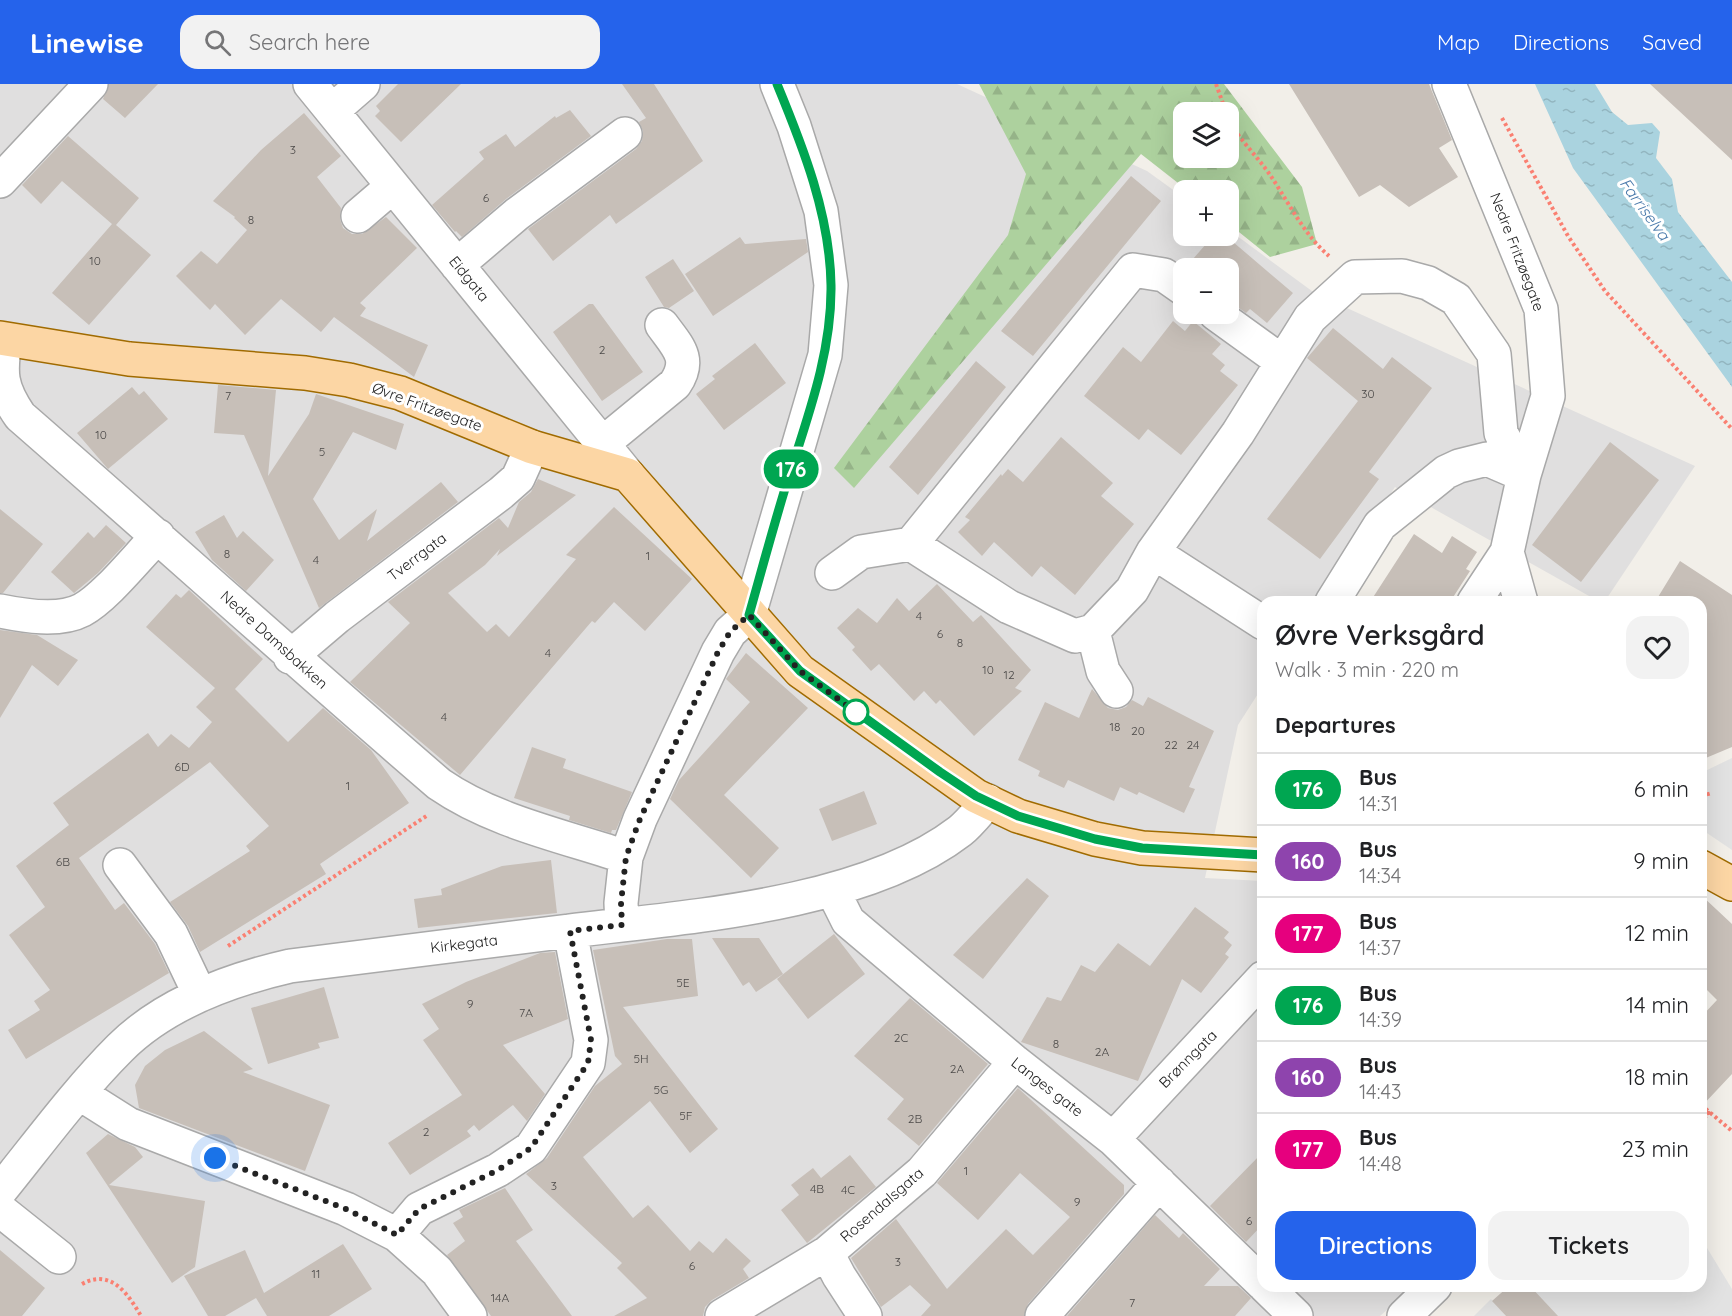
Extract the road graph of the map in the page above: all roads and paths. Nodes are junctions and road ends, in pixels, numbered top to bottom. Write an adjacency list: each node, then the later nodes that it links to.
1 (92, 84): 12 (street)
2 (310, 84): 8 (street, Eidgata)
3 (363, 84): 8 (street)
4 (777, 84): 37 (street)
5 (1216, 84): 7 (path)
6 (1449, 84): 27 (street, Nedre Fritzøegate)
7 (1222, 102)
8 (332, 111): 13 (street, Eidgata)
9 (1500, 114): 23 (path)
10 (625, 134): 15 (street)
11 (1239, 136): 16 (path)
12 (0, 181)
13 (393, 186): 14 (street); 15 (street, Eidgata)
14 (358, 216)
15 (457, 265): 24 (street, Eidgata)
16 (1355, 277): 21 (street); 27 (street)
17 (1173, 281): 29 (street)
18 (1230, 324): 21 (street)
19 (662, 325): 24 (street)
20 (2, 339): 22 (street, Nedre Damsbakken); 25 (main road, Øvre Fritzøegate)
21 (1281, 361): 30 (street)
22 (10, 425): 28 (street, Nedre Damsbakken)
23 (1732, 429)
24 (602, 444): 26 (street, Eidgata)
25 (532, 447): 26 (main road, Øvre Fritzøegate); 40 (street, Tverrgata)
26 (628, 475): 37 (main road)
27 (1524, 475): 31 (street, Nedre Fritzøegate); 33 (street)
28 (158, 536): 36 (street); 40 (street, Nedre Damsbakken)
29 (911, 544): 32 (street); 39 (street)
30 (1153, 552): 38 (street); 39 (street)
31 (1507, 552): 34 (street); 35 (street, Nedre Fritzøegate)
32 (832, 573)
33 (1336, 596)
34 (1478, 596)
35 (1519, 596)
36 (0, 611)
37 (749, 615): 42 (main road); 47 (street)
38 (1257, 618)
39 (1093, 631): 41 (street)
40 (290, 657): 45 (street, Nedre Damsbakken)
41 (1116, 691)
42 (986, 790): 46 (main road); 51 (street, Kirkegata)
43 (1712, 793): 44 (path)
44 (1707, 794)
45 (457, 796): 47 (street, Nedre Damsbakken); 54 (path)
46 (1257, 855)
47 (626, 857): 52 (street)
48 (120, 865): 54 (street)
49 (1707, 870): 50 (main road)
50 (1732, 884)
51 (833, 891): 52 (street, Kirkegata); 56 (street, Langes gate)
52 (622, 925): 53 (street, Kirkegata)
53 (570, 931): 54 (street, Kirkegata); 64 (street)
54 (195, 983): 57 (street, Kirkegata)
55 (1257, 984): 60 (street, Brønngata)
56 (1015, 1062): 60 (street, Langes gate); 65 (street, Rosendalsgata)
57 (79, 1093): 62 (street, Kirkegata); 64 (street)
58 (1709, 1113): 59 (path)
59 (1732, 1131)
60 (1113, 1139): 61 (street, Langes gate)
61 (1159, 1184): 67 (street, Langes gate); 74 (street)
62 (0, 1191)
63 (0, 1210): 66 (street)
64 (397, 1235): 71 (street)
65 (827, 1253): 72 (street, Rosendalsgata); 73 (street)
66 (59, 1257): 70 (path)
67 (1257, 1278)
68 (1271, 1292): 75 (street, Langes gate)
69 (1429, 1292): 76 (street)
70 (141, 1316)
71 (470, 1316)
72 (722, 1316)
73 (865, 1316)
74 (1042, 1316)
75 (1296, 1316)
76 (1404, 1316)

